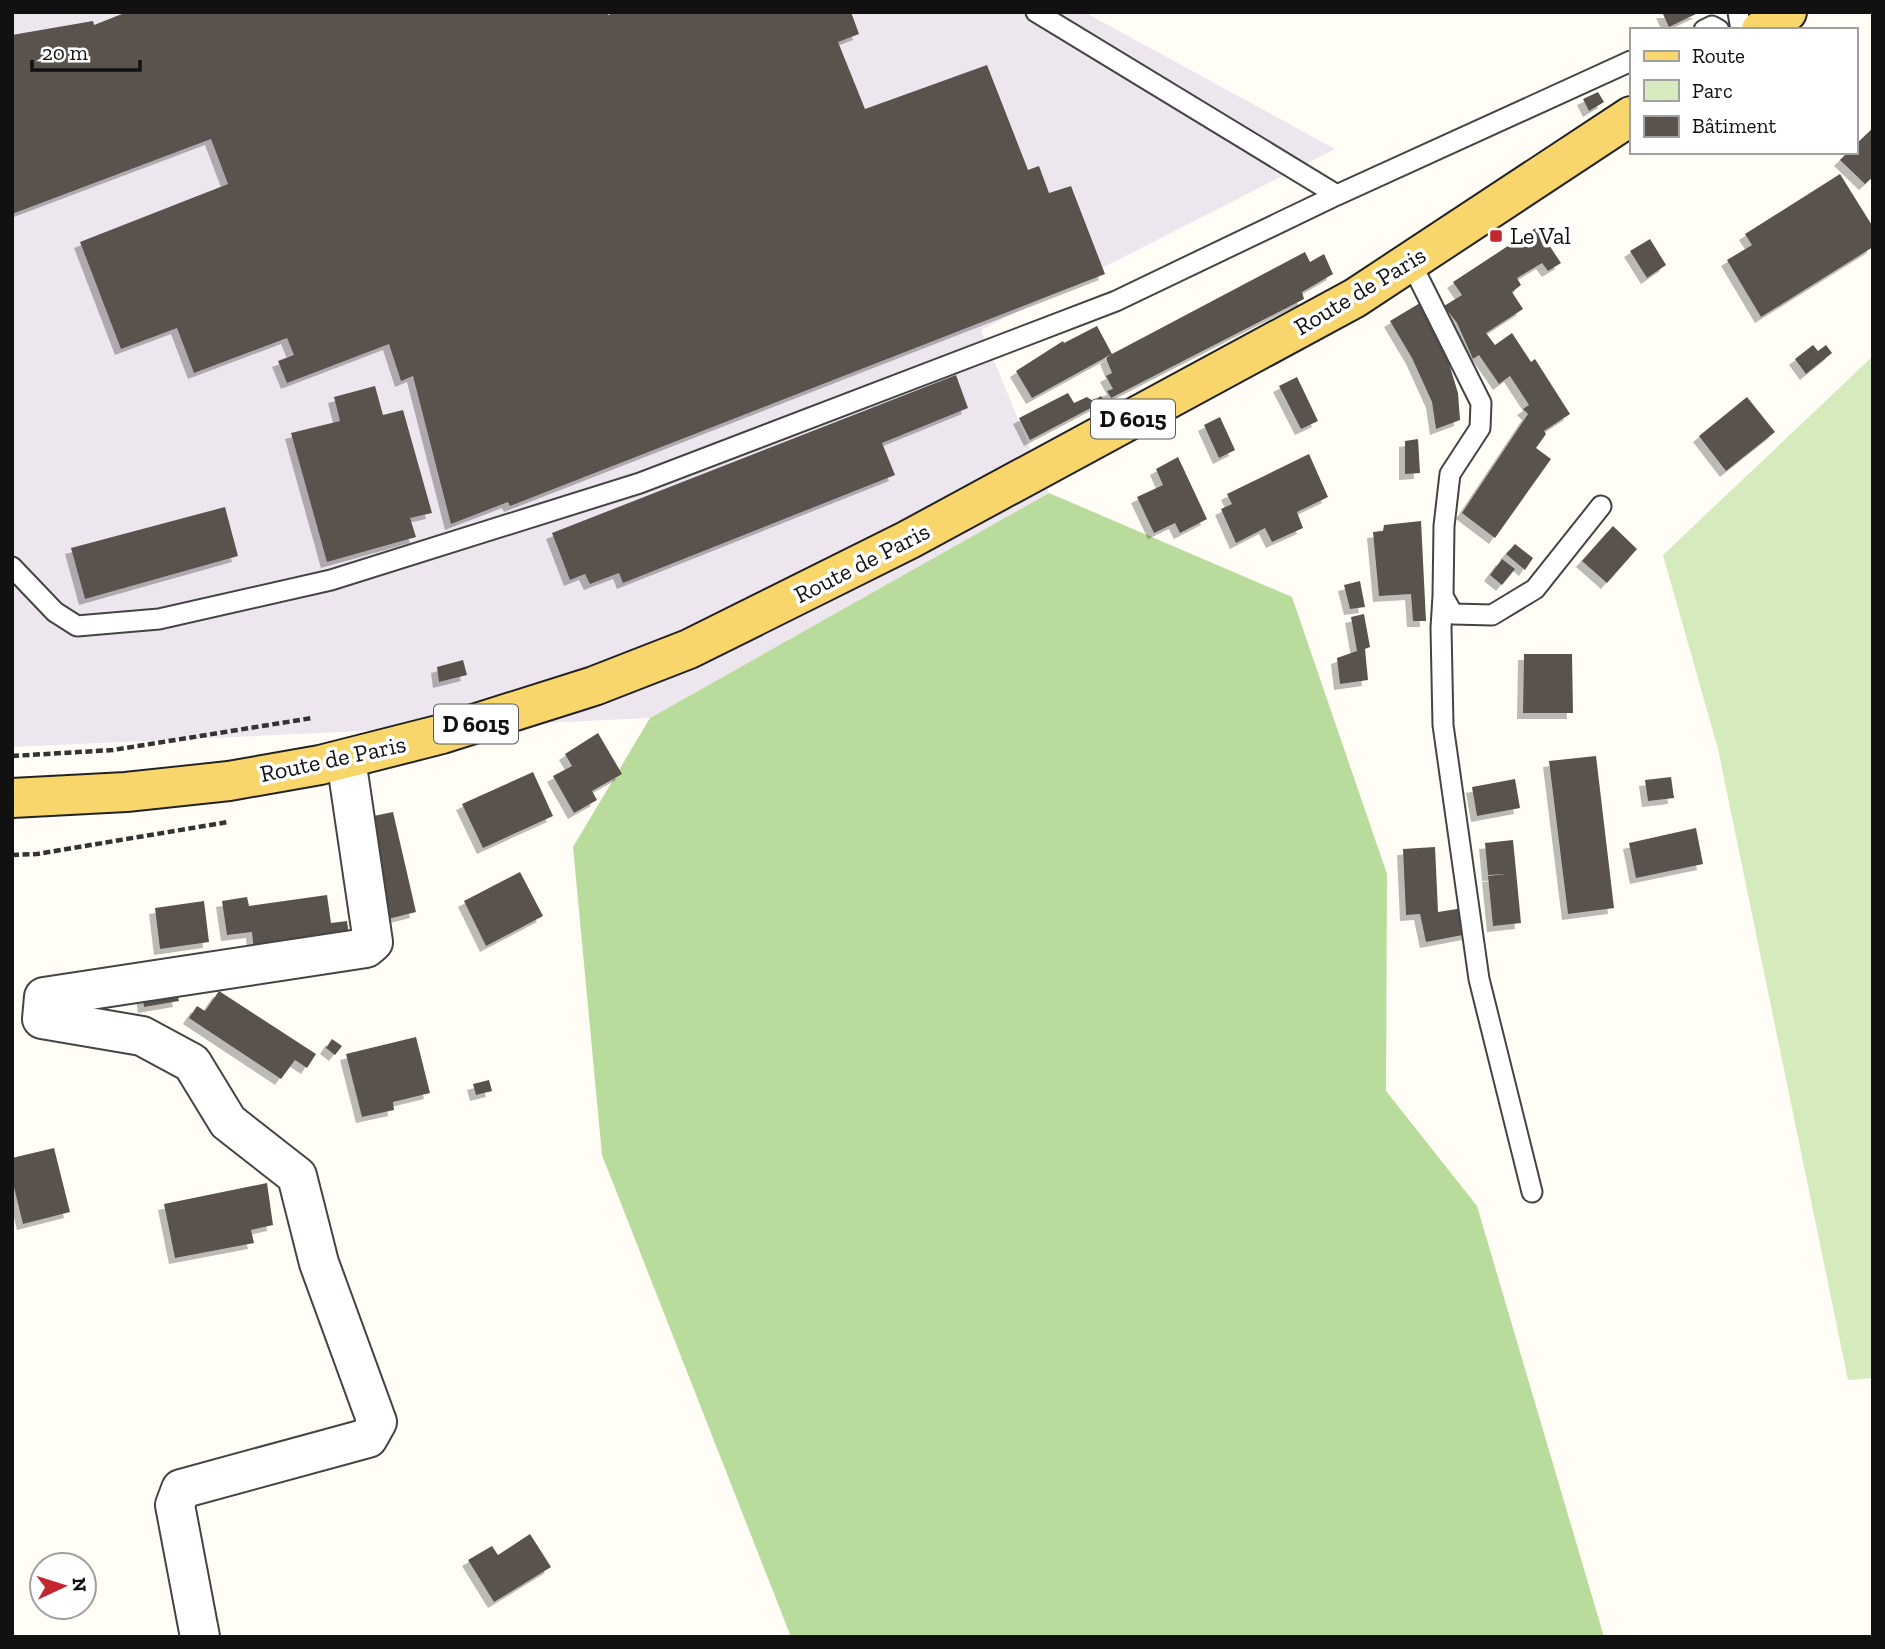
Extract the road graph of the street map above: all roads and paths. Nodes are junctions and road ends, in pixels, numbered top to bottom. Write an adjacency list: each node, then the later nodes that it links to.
1 (1036, 12): 6 (lane)
2 (1787, 12): 3 (main road)
3 (1764, 28)
4 (1630, 61): 6 (lane)
5 (1630, 117): 7 (main road, Route de Paris / D 6015)
6 (1337, 195): 9 (lane)
7 (1410, 261): 10 (lane); 13 (main road, Route de Paris / D 6015)
8 (1601, 506): 10 (lane)
9 (12, 568)
10 (1443, 596): 18 (lane)
11 (312, 718): 12 (path)
12 (12, 756)
13 (346, 759): 14 (main road, Route de Paris / D 6015); 17 (street)
14 (12, 797)
15 (236, 820): 16 (path)
16 (12, 855)
17 (27, 1020): 19 (street)
18 (1532, 1192)
19 (200, 1637)

